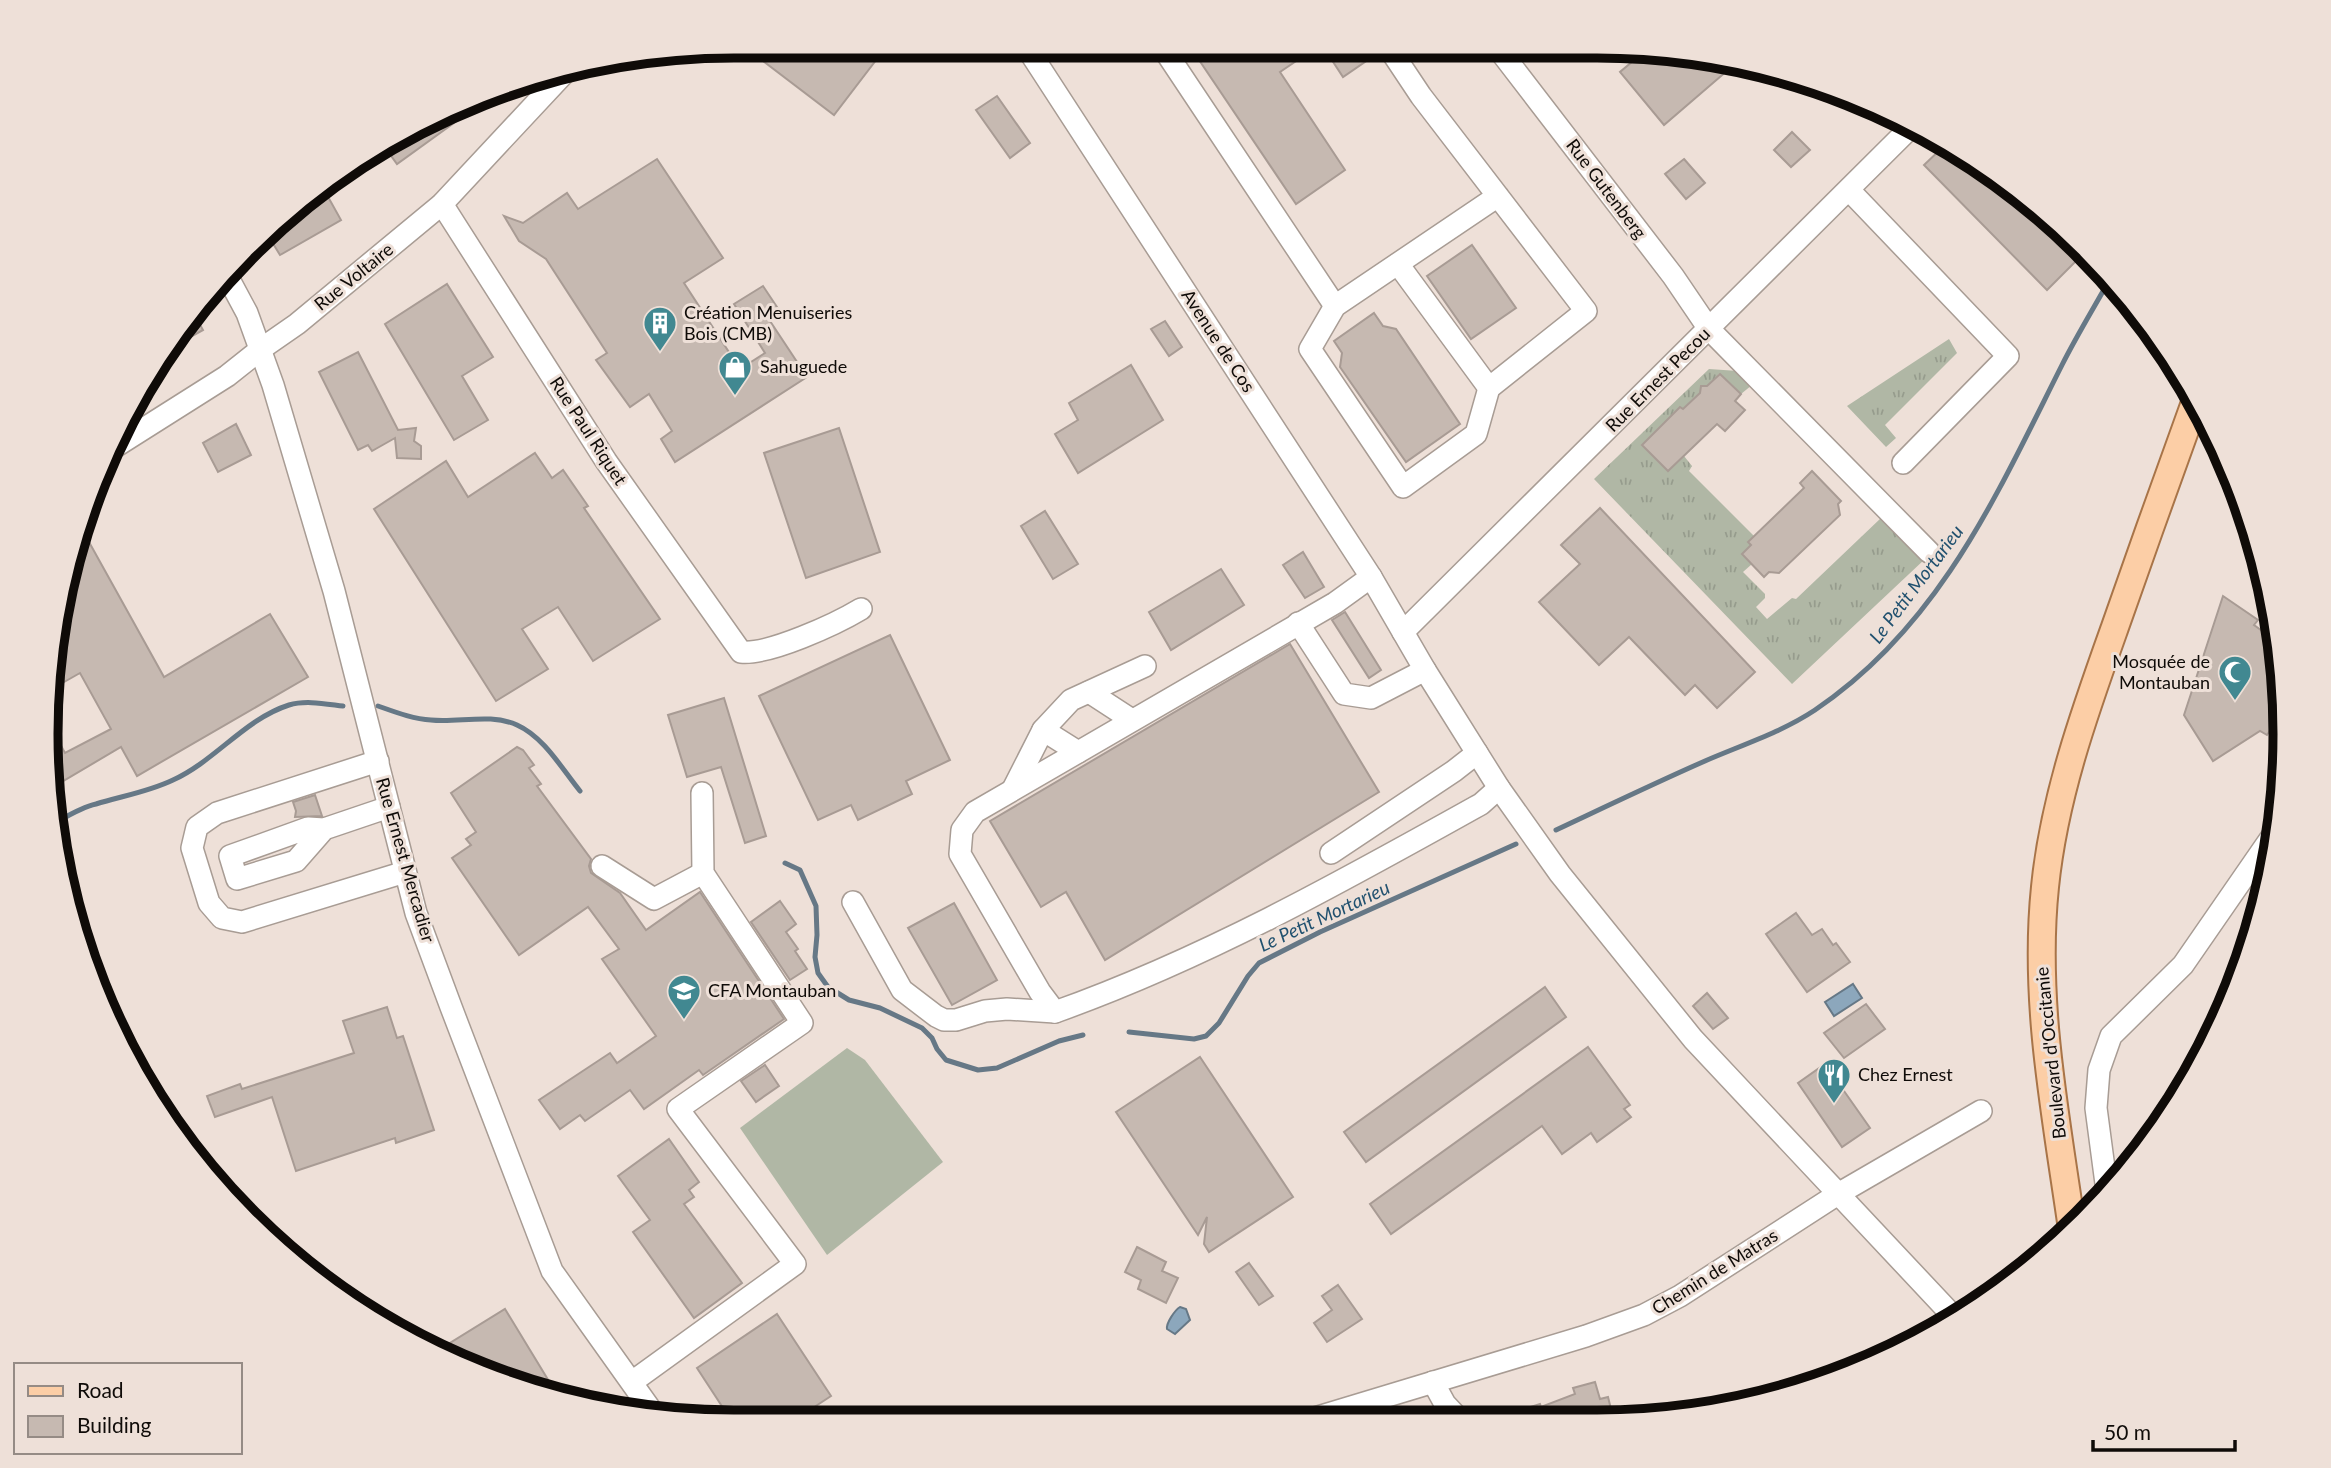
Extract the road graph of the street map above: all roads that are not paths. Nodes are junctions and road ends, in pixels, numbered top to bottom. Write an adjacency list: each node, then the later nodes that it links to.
1 (1034, 58): 20 (street, Avenue de Cos)
2 (1170, 58): 12 (street)
3 (1396, 58): 8 (street)
4 (1505, 58): 13 (street, Rue Gutenberg)
5 (556, 82): 9 (street, Rue Voltaire)
6 (1906, 133): 7 (street, Rue Ernest Pecou)
7 (1849, 190): 13 (street, Rue Ernest Pecou); 18 (street)
8 (1498, 196): 10 (street); 15 (street)
9 (443, 204): 14 (street, Rue Voltaire); 21 (street, Rue Paul Riquet)
10 (1398, 264): 12 (street); 15 (street)
11 (231, 283): 14 (street, Rue Ernest Mercadier)
12 (1335, 306): 15 (street)
13 (1709, 329): 19 (street, Rue Gutenberg); 23 (street, Rue Ernest Pecou)
14 (261, 349): 17 (street, Rue Voltaire); 31 (street, Rue Ernest Mercadier)
15 (1489, 388)
16 (2192, 412): 47 (main road, Boulevard d'Occitanie)
17 (124, 441)
18 (1903, 463)
19 (1929, 552)
20 (1371, 577): 22 (street); 23 (street, Avenue de Cos)
21 (861, 609)
22 (1298, 624): 25 (street); 27 (street)
23 (1403, 632): 25 (street, Avenue de Cos)
24 (1145, 666): 26 (street)
25 (1425, 670): 30 (street, Avenue de Cos)
26 (1088, 692): 27 (street); 28 (street)
27 (1132, 720): 29 (street)
28 (1043, 730): 29 (street); 33 (street)
29 (1078, 752): 33 (street)
30 (1477, 753): 32 (street, Avenue de Cos); 38 (street)
31 (377, 761): 35 (street, Rue Ernest Mercadier); 40 (street)
32 (1499, 788): 43 (street); 46 (street, Avenue de Cos)
33 (1013, 789): 43 (street)
34 (702, 793): 41 (street)
35 (389, 807): 36 (street); 40 (street, Rue Ernest Mercadier)
36 (324, 829)
37 (2263, 850): 45 (street)
38 (1331, 853)
39 (602, 866): 41 (street)
40 (405, 872): 49 (street, Rue Ernest Mercadier)
41 (703, 873): 49 (street)
42 (853, 902): 43 (street)
43 (1055, 1012)
44 (1981, 1111): 46 (street, Chemin de Matras)
45 (2106, 1179)
46 (1838, 1194): 48 (street, Avenue de Cos); 50 (street, Chemin de Matras)
47 (2070, 1216)
48 (1949, 1311)
49 (632, 1382): 51 (street, Rue Ernest Mercadier)
50 (1433, 1382): 52 (street, Chemin de Matras); 53 (street)
51 (647, 1404)
52 (1341, 1410)
53 (1451, 1410)

